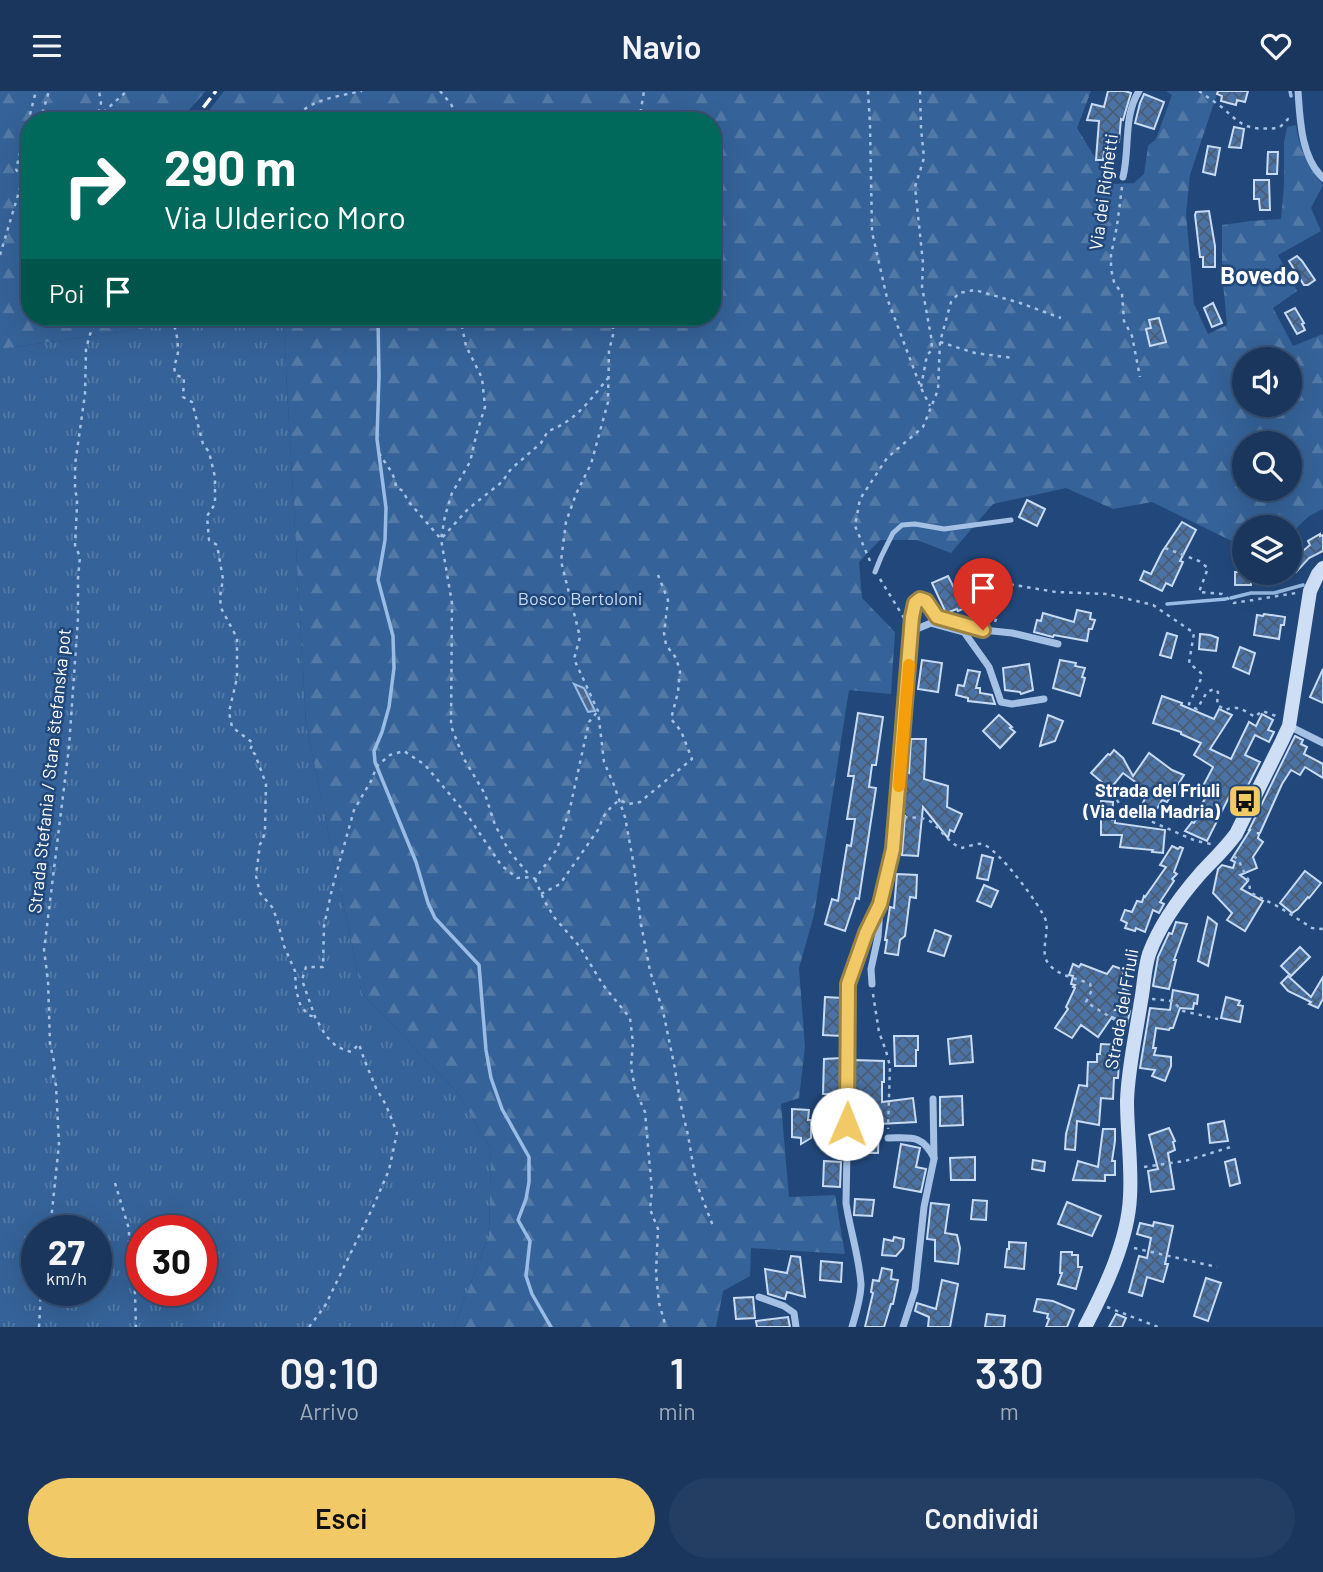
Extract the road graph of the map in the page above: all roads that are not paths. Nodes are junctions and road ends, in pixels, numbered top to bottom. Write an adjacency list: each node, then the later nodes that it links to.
1 (1139, 91): 3 (street, Via dei Righetti)
2 (1298, 91): 4 (street)
3 (1123, 177)
4 (1323, 178)
5 (1012, 520): 7 (lane)
6 (1323, 568): 11 (main road, Strada del Friuli)
7 (875, 572)
8 (912, 631): 9 (street); 10 (street); 13 (street)
9 (1058, 644)
10 (1044, 699)
11 (1289, 723): 12 (street); 22 (main road, Strada del Friuli)
12 (1323, 743)
13 (880, 904): 14 (street); 20 (street)
14 (872, 984)
15 (933, 1099): 17 (street)
16 (888, 1138): 17 (street)
17 (934, 1159): 21 (street)
18 (759, 1297): 19 (street)
19 (796, 1327)
20 (852, 1327)
21 (903, 1327)
22 (1085, 1327)

